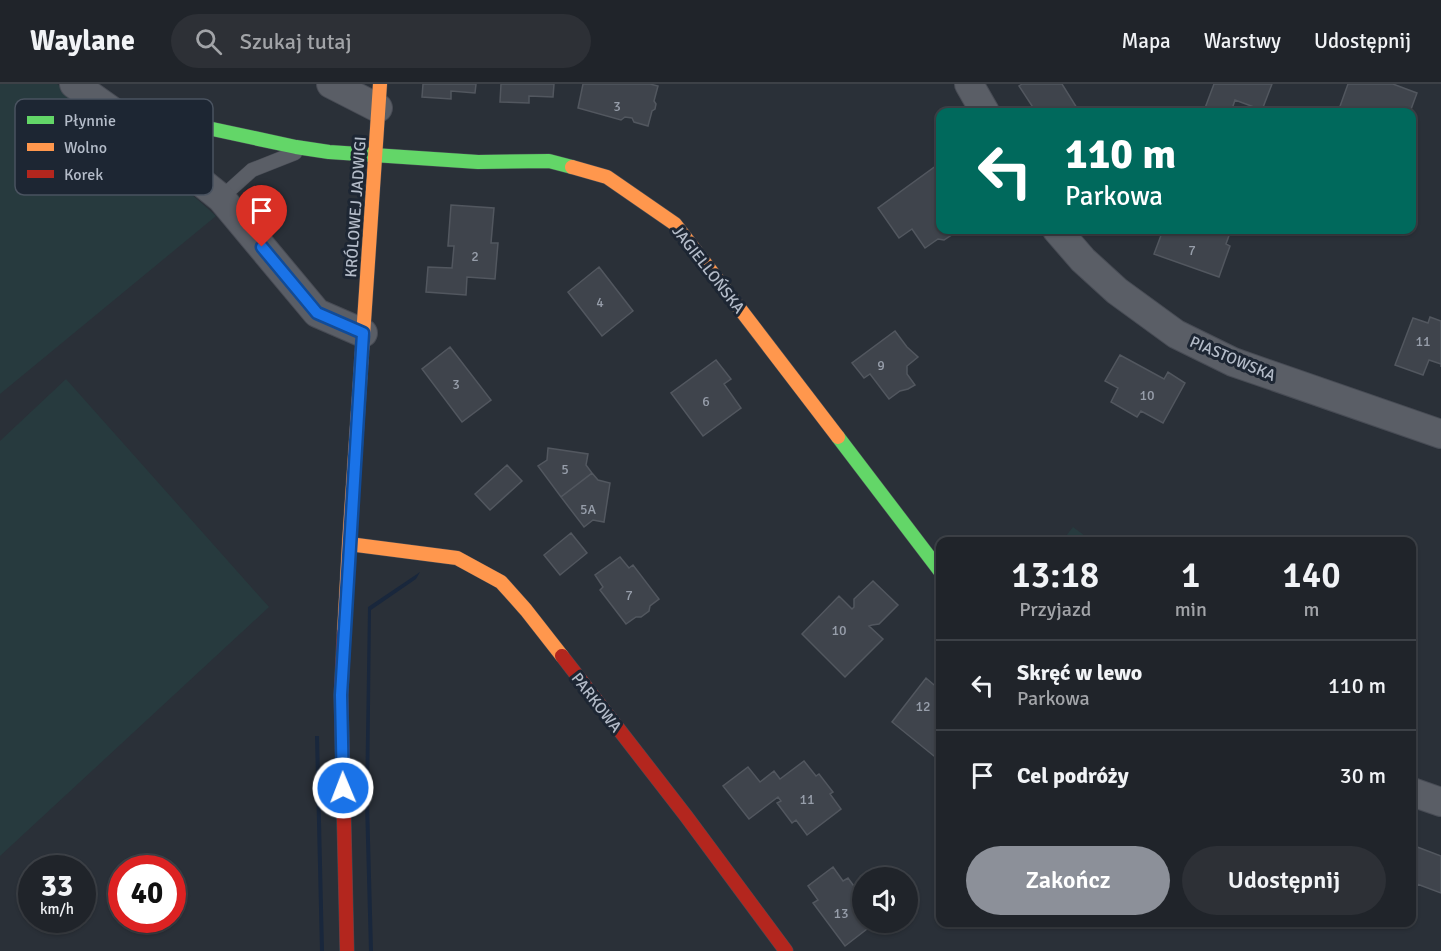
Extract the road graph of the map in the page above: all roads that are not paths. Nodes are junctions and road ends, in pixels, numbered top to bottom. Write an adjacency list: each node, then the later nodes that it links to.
1 (74, 84): 5 (street)
2 (331, 84): 4 (street)
3 (969, 84): 6 (street)
4 (379, 96): 9 (street, KRÓLOWEJ JADWIGI)
5 (95, 99)
6 (983, 108)
7 (213, 129): 8 (street, JAGIELLOŃSKA)
8 (296, 147): 9 (street, JAGIELLOŃSKA); 11 (lane)
9 (376, 155): 13 (street, KRÓLOWEJ JADWIGI); 16 (street, JAGIELLOŃSKA)
10 (213, 192): 11 (street)
11 (221, 198): 13 (street)
12 (1060, 234): 14 (street, PIASTOWSKA)
13 (363, 333): 15 (street, KRÓLOWEJ JADWIGI)
14 (1441, 434)
15 (349, 544): 19 (street, KRÓLOWEJ JADWIGI); 20 (street, PARKOWA)
16 (936, 566)
17 (1416, 793): 18 (street)
18 (1441, 802)
19 (347, 951)
20 (786, 951)

